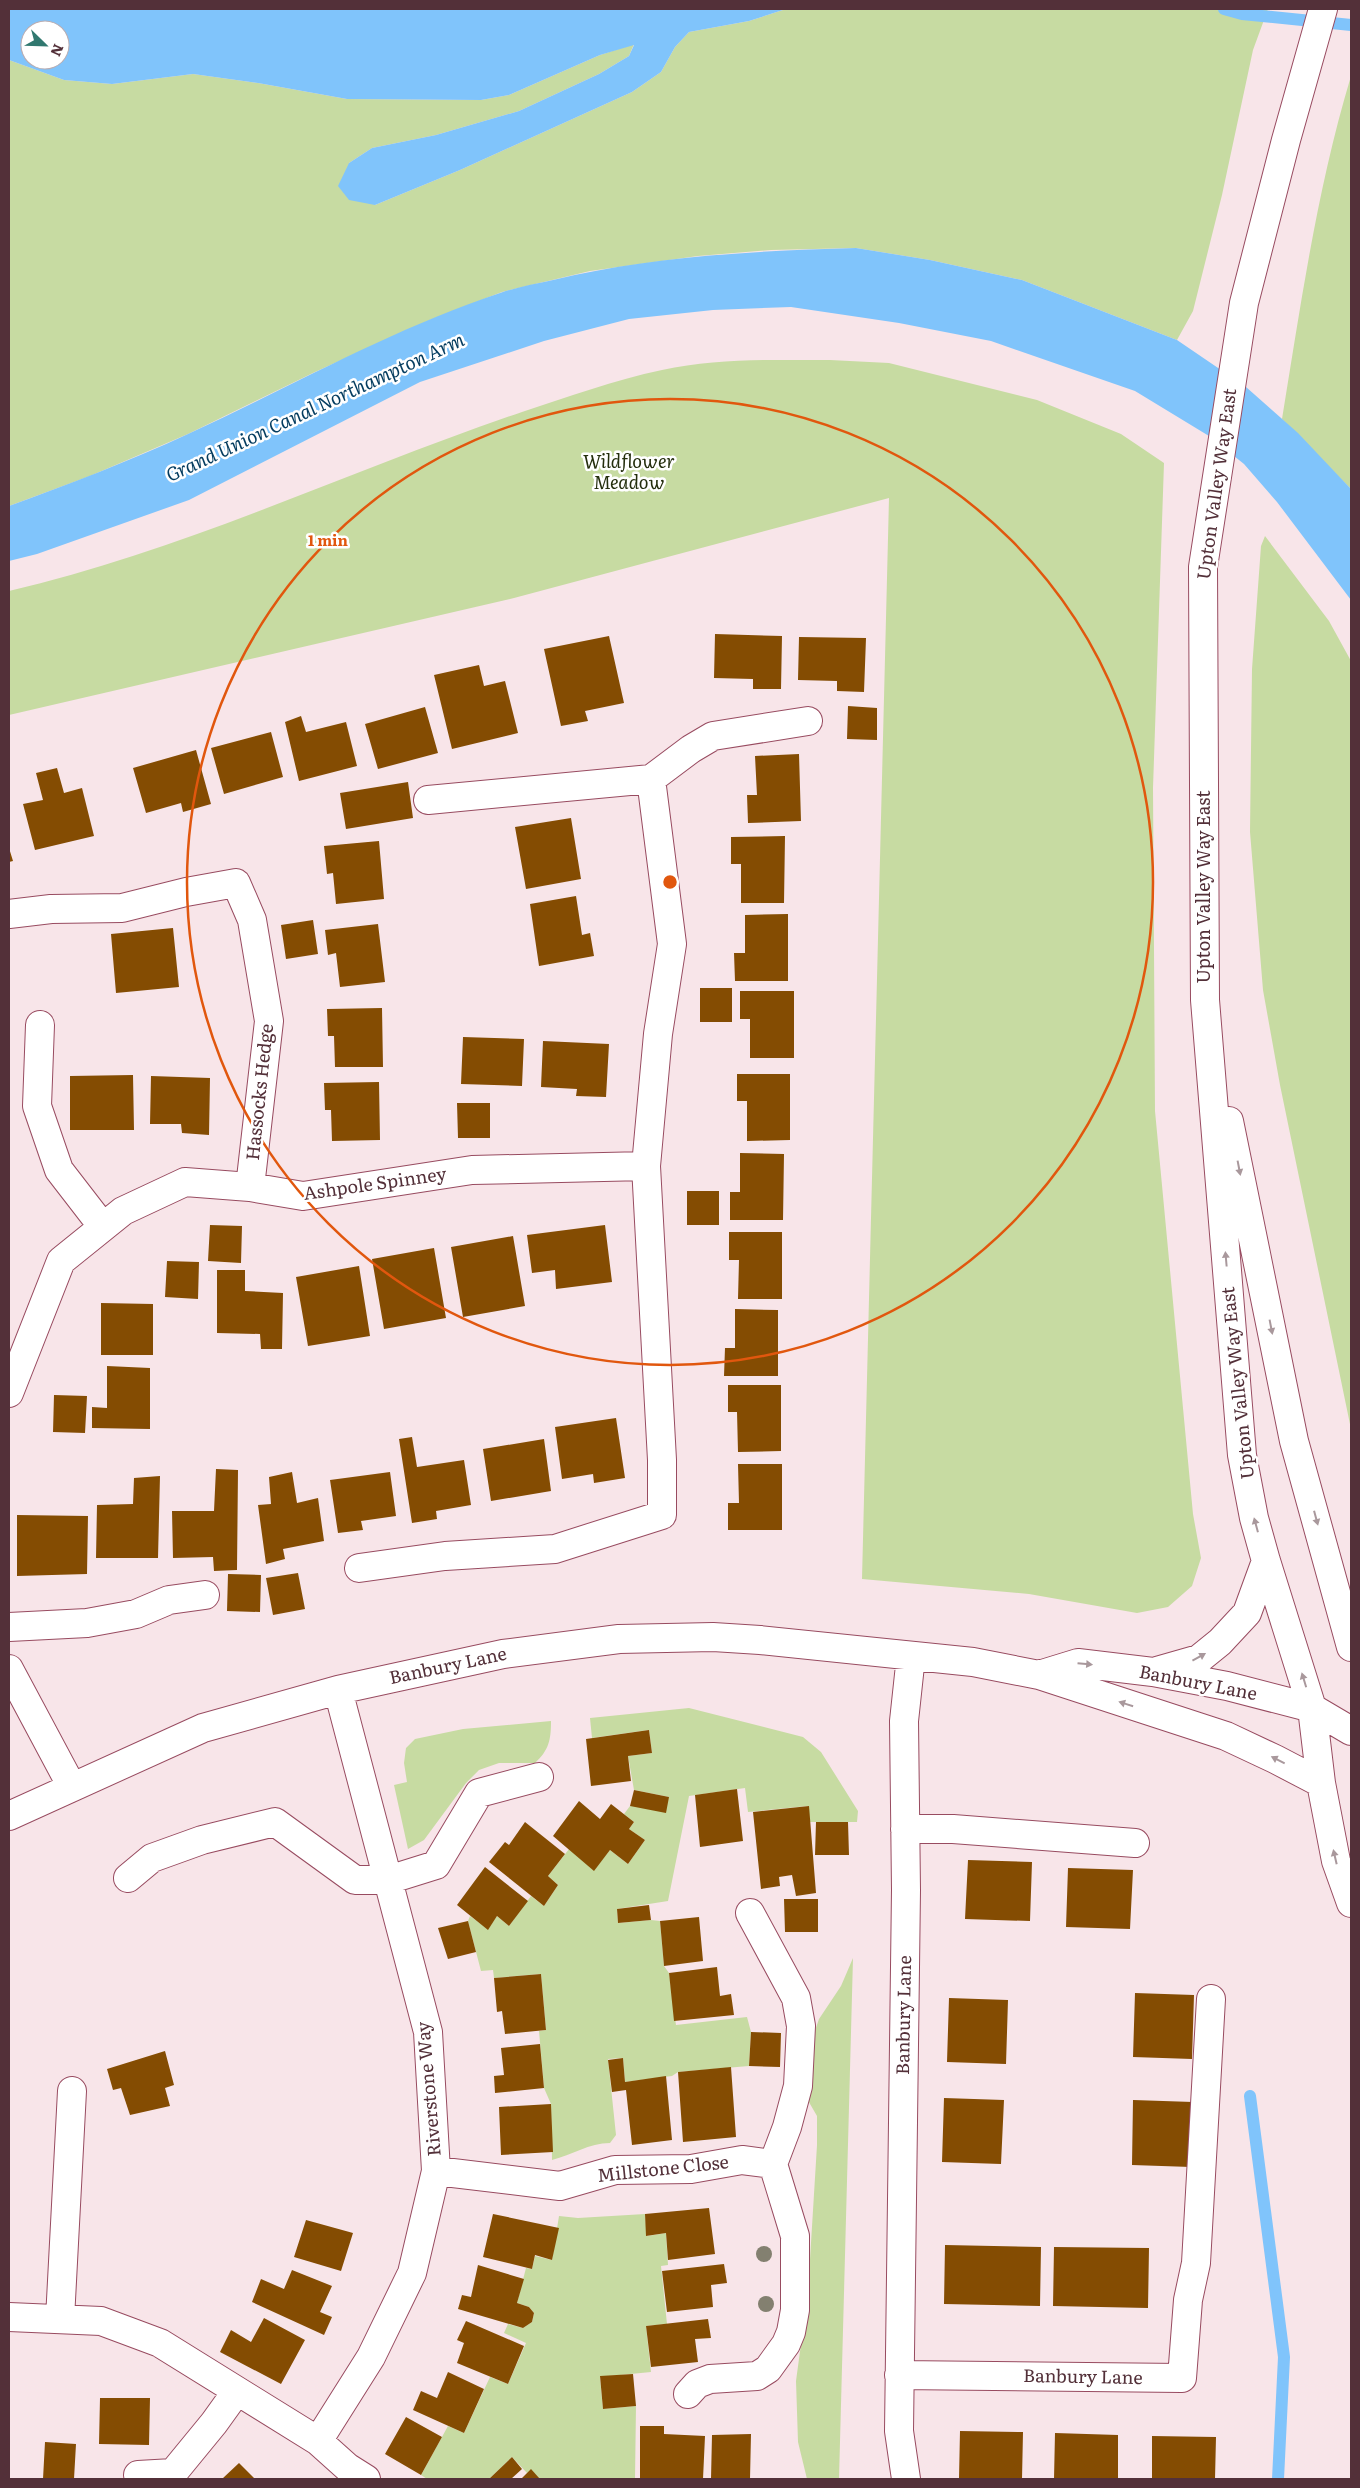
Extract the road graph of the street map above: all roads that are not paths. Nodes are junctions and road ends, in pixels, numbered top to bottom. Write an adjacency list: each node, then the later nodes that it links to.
1 (1323, 9): 6 (street, Upton Valley Way East)
2 (808, 721): 3 (street)
3 (651, 779): 4 (street); 8 (street)
4 (428, 800)
5 (9, 914): 9 (street, Hassocks Hedge)
6 (1205, 1000): 12 (street, Upton Valley Way East, one-way to 6); 16 (street, Upton Valley Way East, one-way to 16)
7 (40, 1025): 10 (street)
8 (646, 1166): 9 (street, Ashpole Spinney); 13 (street)
9 (250, 1187): 10 (street, Ashpole Spinney)
10 (103, 1227): 11 (street, Ashpole Spinney)
11 (9, 1393)
12 (1266, 1561): 19 (street, one-way to 12); 22 (street, Upton Valley Way East, one-way to 12)
13 (359, 1568)
14 (205, 1595): 15 (street)
15 (9, 1627)
16 (1351, 1647)
17 (911, 1656): 20 (street, Banbury Lane); 21 (street, Banbury Lane); 28 (street, Banbury Lane)
18 (9, 1669): 26 (street)
19 (1153, 1672): 20 (street, Banbury Lane, one-way to 19); 22 (street, Banbury Lane)
20 (1038, 1675): 25 (street, Banbury Lane, one-way to 20)
21 (338, 1690): 26 (street, Banbury Lane); 31 (street, Riverstone Way)
22 (1312, 1708): 23 (street, Banbury Lane); 25 (street, Upton Valley Way East)
23 (1351, 1731)
24 (539, 1778): 31 (street)
25 (1321, 1783): 32 (street, Upton Valley Way East, one-way to 25)
26 (72, 1787): 27 (street, Banbury Lane)
27 (9, 1816)
28 (905, 1829): 29 (street); 40 (street, Banbury Lane)
29 (1135, 1843)
30 (128, 1878): 31 (street)
31 (388, 1880): 37 (street, Riverstone Way)
32 (1351, 1903)
33 (750, 1913): 36 (street)
34 (1211, 2000): 40 (street, Banbury Lane)
35 (72, 2091): 39 (street)
36 (772, 2164): 37 (street, Millstone Close); 42 (street)
37 (436, 2171): 43 (street, Riverstone Way)
38 (9, 2317): 39 (street)
39 (60, 2319): 41 (street)
40 (899, 2375): 46 (street, Banbury Lane)
41 (236, 2391): 43 (street); 44 (street)
42 (688, 2394)
43 (318, 2441): 45 (street)
44 (138, 2475)
45 (366, 2479)
46 (906, 2479)

